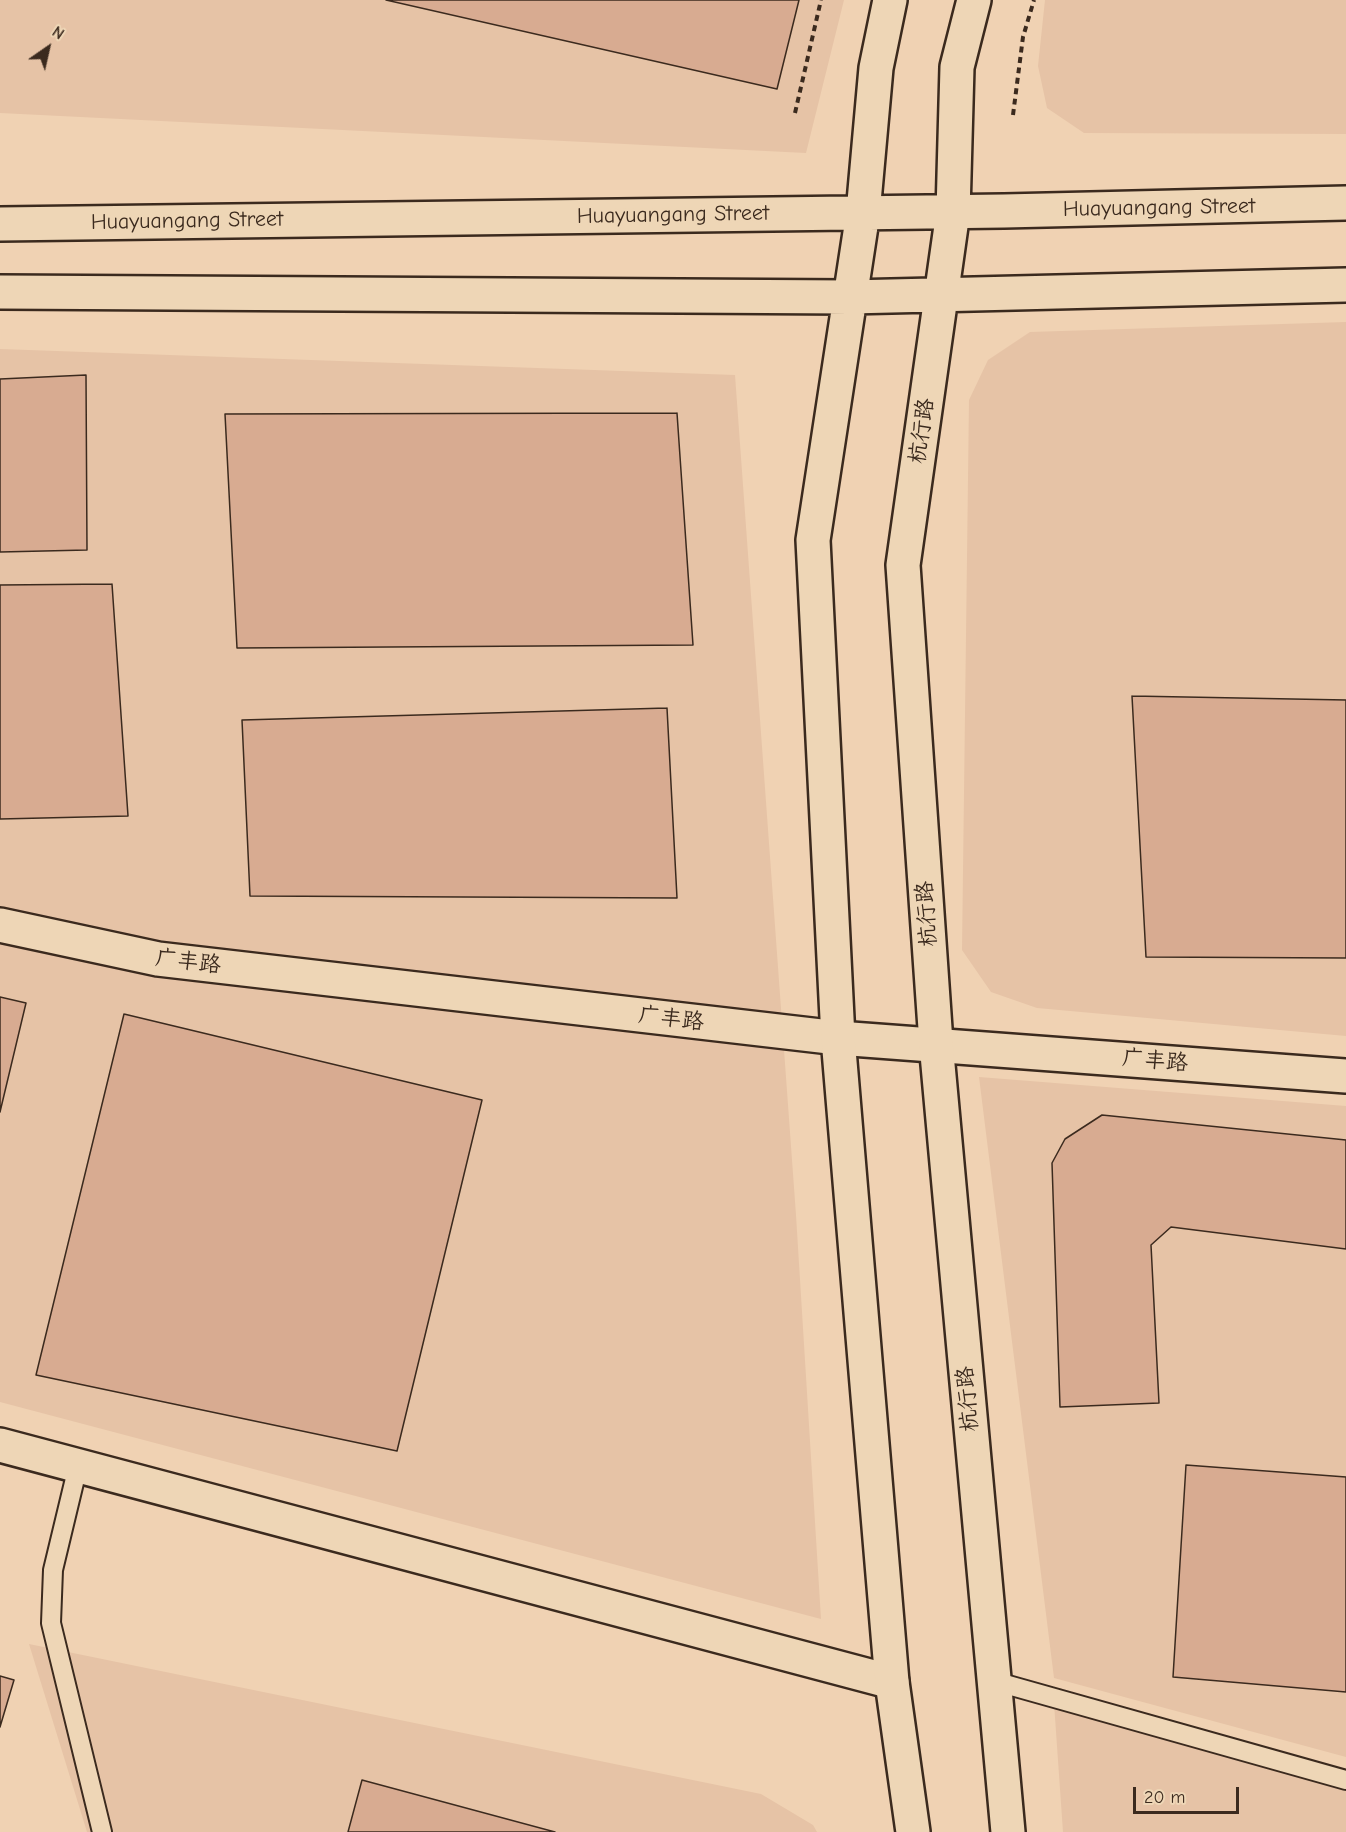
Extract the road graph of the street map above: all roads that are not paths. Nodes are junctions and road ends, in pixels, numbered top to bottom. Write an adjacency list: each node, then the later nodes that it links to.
1 (890, 0): 5 (street)
2 (974, 0): 4 (street, 杭行路)
3 (1346, 203): 4 (street, Huayuangang Street)
4 (953, 212): 5 (street, Huayuangang Street); 9 (street, 杭行路)
5 (863, 213): 6 (street, Huayuangang Street); 10 (street)
6 (0, 224)
7 (1346, 285): 9 (street)
8 (0, 292): 10 (street)
9 (942, 295): 10 (street); 13 (street, 杭行路)
10 (850, 297): 12 (street)
11 (0, 925): 12 (street, 广丰路)
12 (838, 1038): 13 (street, 广丰路); 18 (street)
13 (936, 1044): 14 (street, 广丰路); 17 (street, 杭行路)
14 (1346, 1076)
15 (0, 1445): 16 (street)
16 (78, 1466): 18 (street); 20 (lane)
17 (994, 1681): 19 (lane); 22 (street, 杭行路)
18 (892, 1682): 21 (street)
19 (1346, 1780)
20 (102, 1832)
21 (913, 1832)
22 (1008, 1832)

